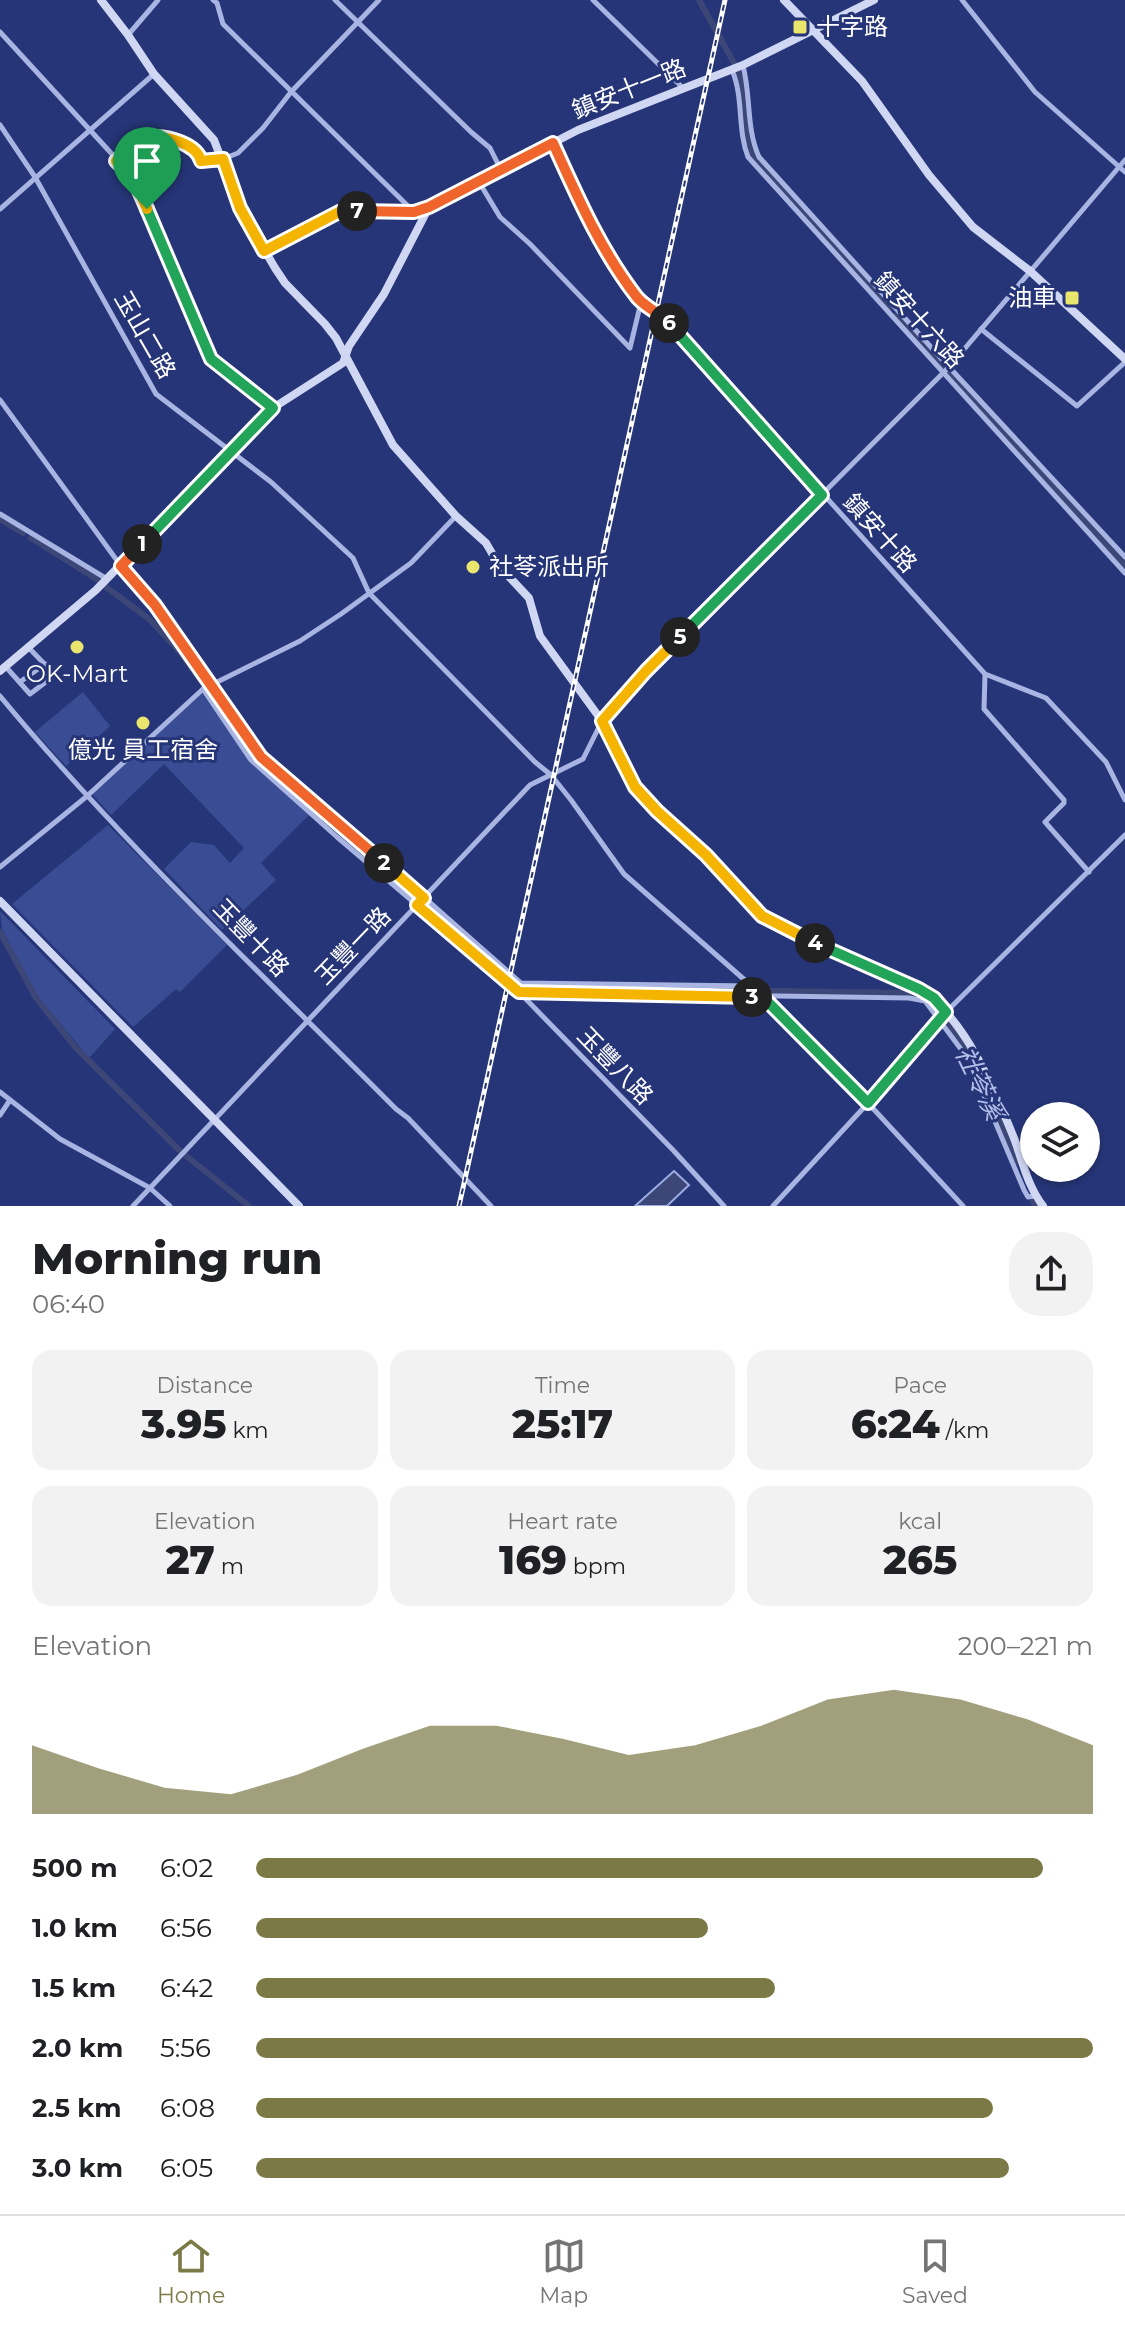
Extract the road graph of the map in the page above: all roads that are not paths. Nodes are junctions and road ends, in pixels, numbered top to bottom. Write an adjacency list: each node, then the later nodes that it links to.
1 (101, 0): 13 (street)
2 (158, 0): 13 (street)
3 (213, 0): 18 (street)
4 (335, 0): 10 (street)
5 (379, 0): 10 (street)
6 (593, 0): 17 (street)
7 (784, 0): 11 (street)
8 (874, 0): 11 (street, 鎮安十一路)
9 (962, 0): 25 (street)
10 (358, 22): 18 (street); 26 (street)
11 (814, 30): 14 (street, 鎮安十一路); 34 (street)
12 (0, 32): 20 (street)
13 (128, 35): 16 (street)
14 (743, 65): 15 (street, 鎮安十一路); 39 (street)
15 (732, 69): 17 (street, 鎮安十一路); 39 (street, 鎮安十六路)
16 (154, 74): 20 (street); 22 (street)
17 (685, 89): 21 (street, 鎮安十一路)
18 (291, 92): 22 (street); 32 (street)
19 (0, 125): 28 (street, 玉山二路)
20 (89, 130): 24 (street); 28 (street)
21 (553, 143): 26 (street, 鎮安十一路); 35 (street, 鎮安十路)
22 (223, 159): 24 (street); 33 (street)
23 (1125, 160): 25 (street, 玉豐一路)
24 (116, 161): 41 (street)
25 (1118, 167): 27 (street); 34 (street, 玉豐一路)
26 (501, 170): 29 (street, 鎮安十一路)
27 (1125, 172)
28 (35, 177): 31 (street); 42 (street, 玉山二路)
29 (479, 182): 30 (street, 鎮安十一路); 35 (street)
30 (429, 207): 32 (street, 鎮安十一路); 37 (street)
31 (0, 209)
32 (414, 212): 33 (street, 鎮安十一路)
33 (264, 251): 37 (street)
34 (1030, 271): 36 (street, 玉豐一路); 38 (street)
35 (641, 302): 43 (street, 鎮安十路)
36 (981, 329): 38 (street); 39 (street, 玉豐一路)
37 (347, 356): 41 (street); 45 (street)
38 (1125, 361)
39 (945, 370): 43 (street, 玉豐一路); 46 (street); 48 (street, 鎮安十六路)
40 (0, 400): 47 (street)
41 (273, 408): 42 (street)
42 (232, 452): 47 (street); 50 (street, 玉山二路)
43 (822, 495): 54 (street, 鎮安十路); 58 (street, 玉豐一路)
44 (0, 514): 49 (street)
45 (456, 516): 50 (street); 58 (street)
46 (1125, 557)
47 (121, 566): 49 (street); 56 (street)
48 (1125, 573)
49 (107, 579): 51 (street)
50 (369, 593): 56 (street); 59 (street, 玉山二路)
51 (28, 647): 52 (street); 53 (street)
52 (45, 664): 55 (street); 55 (street)
53 (3, 668): 55 (street)
54 (985, 674): 61 (street, 鎮安十路); 64 (street)
55 (20, 682)
56 (207, 686): 60 (street); 66 (street); 66 (street, 玉豐八路)
57 (0, 696): 60 (street, 玉豐十路)
58 (602, 721): 59 (street, 玉豐一路); 69 (street)
59 (551, 775): 66 (street, 玉豐一路); 68 (street, 玉山二路)
60 (86, 797): 63 (street); 70 (street, 玉豐十路)
61 (1125, 800)
62 (1125, 835): 64 (street)
63 (0, 867)
64 (1089, 872): 69 (street)
65 (0, 901): 75 (street)
66 (421, 902): 67 (street, 玉豐八路); 70 (street, 玉豐一路)
67 (520, 988): 68 (street); 68 (street); 81 (street, 玉豐八路)
68 (757, 992): 69 (street); 73 (street, 玉山二路)
69 (943, 1016): 73 (street); 84 (street)
70 (306, 1020): 75 (street, 玉豐一路); 80 (street, 玉豐十路)
71 (0, 1092): 72 (street)
72 (10, 1100): 74 (street); 76 (street)
73 (868, 1103): 82 (street); 83 (street, 玉山二路)
74 (0, 1115)
75 (213, 1119): 76 (street, 玉豐一路); 79 (street)
76 (150, 1188): 77 (street, 玉豐一路); 78 (street)
77 (133, 1206)
78 (170, 1206)
79 (299, 1206)
80 (491, 1206)
81 (724, 1206)
82 (773, 1206)
83 (963, 1206)
84 (1043, 1206)

